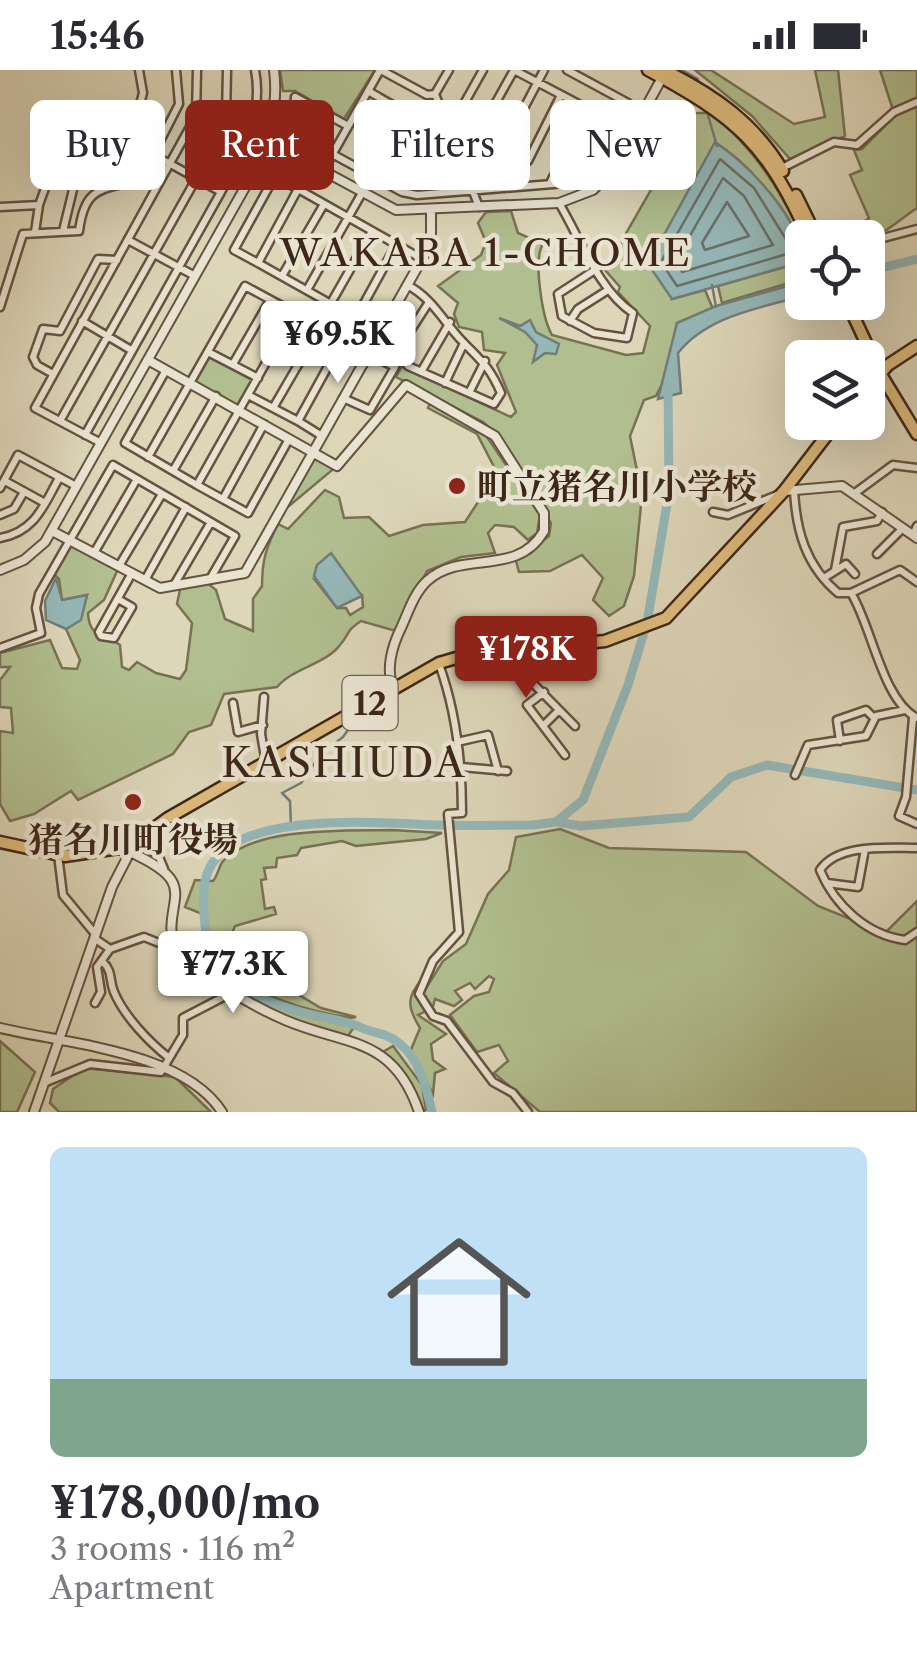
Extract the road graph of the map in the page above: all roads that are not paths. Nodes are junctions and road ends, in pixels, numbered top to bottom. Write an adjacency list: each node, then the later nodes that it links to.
1 (139, 70): 15 (street)
2 (176, 70): 15 (street)
3 (227, 70): 20 (street)
4 (255, 70): 21 (street)
5 (274, 70): 22 (street)
6 (380, 70): 17 (street); 18 (street)
7 (449, 70): 18 (street)
8 (483, 70): 25 (street)
9 (514, 70): 16 (street); 26 (street)
10 (544, 70): 16 (street)
11 (567, 70): 29 (street)
12 (648, 70): 13 (main road)
13 (665, 72): 30 (street); 37 (main road); 63 (main road)
14 (197, 74): 15 (street); 36 (street)
15 (180, 82)
16 (537, 83): 19 (street); 27 (street)
17 (368, 91): 23 (street); 33 (street)
18 (436, 94): 24 (street)
19 (561, 95): 28 (street); 35 (street)
20 (226, 100)
21 (258, 100)
22 (275, 100)
23 (385, 100)
24 (438, 100)
25 (466, 100)
26 (497, 100)
27 (528, 100)
28 (570, 100)
29 (622, 100)
30 (650, 100)
31 (917, 102): 37 (street)
32 (334, 118): 33 (street)
33 (348, 126): 34 (street)
34 (334, 151)
35 (530, 157)
36 (170, 164): 38 (street); 53 (street); 70 (street)
37 (782, 168): 64 (main road)
38 (185, 173)
39 (334, 177): 55 (street)
40 (550, 184): 41 (street)
41 (530, 186)
42 (44, 190): 58 (street)
43 (73, 190): 65 (street)
44 (190, 190): 72 (street)
45 (217, 190): 54 (street)
46 (242, 190): 80 (street)
47 (266, 190): 75 (street)
48 (297, 190): 75 (street)
49 (300, 190): 57 (street)
50 (398, 190): 51 (street)
51 (472, 190): 60 (street)
52 (593, 190): 56 (street)
53 (97, 191): 65 (street)
54 (221, 192): 77 (street)
55 (362, 192): 61 (street); 62 (street)
56 (559, 203): 60 (street); 78 (street)
57 (324, 204): 62 (street); 81 (street)
58 (39, 205): 59 (street); 68 (street)
59 (0, 207)
60 (479, 208): 61 (street)
61 (431, 212): 73 (street)
62 (348, 217): 67 (street); 83 (street)
63 (800, 220)
64 (808, 220)
65 (64, 230): 68 (street)
66 (917, 230): 69 (street)
67 (372, 231): 71 (street); 87 (street)
68 (34, 232): 79 (street)
69 (885, 238)
70 (128, 240): 72 (street); 74 (street)
71 (396, 245): 73 (street); 87 (street)
72 (154, 254): 77 (street); 95 (street)
73 (422, 259): 82 (street)
74 (117, 260): 90 (street); 108 (street)
75 (258, 263): 81 (street)
76 (0, 266): 79 (street)
77 (178, 267): 80 (street); 99 (street)
78 (598, 268): 84 (street); 91 (street)
79 (12, 270): 88 (street)
80 (195, 276): 102 (street)
81 (282, 276): 83 (street)
82 (407, 285): 86 (street); 94 (street)
83 (307, 290): 87 (street)
84 (608, 290): 91 (street); 91 (street)
85 (270, 300): 89 (street); 100 (street); 104 (street)
86 (428, 302): 92 (street); 96 (street)
87 (332, 303)
88 (0, 307)
89 (294, 313): 93 (street); 109 (street)
90 (82, 321): 95 (street); 108 (street)
91 (570, 321)
92 (450, 322): 97 (street); 107 (street)
93 (320, 326): 118 (street); 121 (street)
94 (380, 332): 96 (street); 101 (street)
95 (108, 337): 99 (street); 120 (street)
96 (402, 344): 107 (street)
97 (464, 344): 103 (street); 111 (street)
98 (917, 346): 105 (main road)
99 (131, 350): 124 (street)
100 (208, 352): 104 (street); 110 (street)
101 (369, 354): 117 (street); 117 (street)
102 (148, 360): 106 (street); 128 (street)
103 (485, 360): 114 (street); 114 (street)
104 (233, 364): 109 (street)
105 (885, 369)
106 (166, 370): 110 (street); 131 (street)
107 (421, 372): 111 (street)
108 (53, 374): 120 (street)
109 (258, 378): 115 (street)
110 (190, 382): 116 (street); 131 (street)
111 (445, 382): 114 (street)
112 (885, 387): 123 (main road)
113 (885, 389): 129 (main road)
114 (469, 393)
115 (248, 395): 118 (street); 119 (street)
116 (216, 396): 119 (street); 133 (street)
117 (344, 398): 125 (street)
118 (274, 408): 121 (street)
119 (240, 412): 122 (street); 137 (street)
120 (60, 421): 124 (street)
121 (298, 421): 125 (street)
122 (264, 424): 126 (street); 143 (street)
123 (917, 434)
124 (85, 435): 128 (street)
125 (322, 436): 130 (street)
126 (289, 439): 130 (street); 143 (street)
127 (824, 440): 140 (main road, 12)
128 (100, 443): 138 (street)
129 (917, 446)
130 (313, 452): 163 (street); 172 (street)
131 (148, 457): 133 (street)
132 (917, 468): 141 (street)
133 (173, 471): 137 (street)
134 (59, 478): 136 (street); 138 (street); 144 (street)
135 (136, 479): 142 (street); 154 (street); 155 (street)
136 (2, 484): 139 (street)
137 (197, 485): 143 (street)
138 (76, 486): 151 (street)
139 (24, 492): 144 (street); 148 (street)
140 (787, 492): 141 (street); 146 (street); 162 (street); 170 (main road, 12)
141 (854, 493): 147 (street)
142 (162, 494): 145 (street); 157 (street)
143 (222, 499)
144 (45, 503): 153 (street)
145 (186, 508): 149 (street); 164 (street)
146 (713, 512)
147 (882, 512): 150 (street); 159 (street)
148 (0, 515)
149 (211, 522): 163 (street); 166 (street)
150 (904, 528): 152 (street); 156 (street)
151 (52, 531): 154 (street); 158 (street)
152 (916, 533)
153 (0, 538)
154 (70, 541): 155 (street); 169 (street)
155 (94, 553): 157 (street)
156 (877, 554)
157 (119, 566): 160 (street)
158 (0, 570)
159 (836, 570): 161 (street); 162 (street)
160 (132, 573): 164 (street); 168 (street)
161 (855, 574)
162 (824, 578): 167 (street)
163 (210, 579): 166 (street)
164 (145, 580): 166 (street)
165 (917, 582): 167 (street)
166 (174, 586)
167 (850, 593): 177 (street)
168 (118, 599): 168 (street)
169 (0, 648)
170 (502, 651): 171 (main road, 12); 173 (street)
171 (438, 662): 172 (main road, 12); 184 (street)
172 (394, 689): 186 (main road, 12)
173 (544, 692): 176 (street); 181 (street)
174 (264, 697): 180 (street)
175 (233, 703): 180 (street)
176 (559, 710): 181 (street); 182 (street)
177 (905, 710): 178 (street); 179 (street)
178 (874, 718): 183 (street); 183 (street)
179 (915, 718): 191 (street)
180 (263, 726): 186 (street)
181 (543, 726): 185 (street)
182 (575, 726)
183 (840, 741): 190 (street)
184 (457, 742): 187 (street); 188 (street)
185 (565, 756)
186 (266, 763): 193 (main road, 12)
187 (462, 767): 188 (street); 215 (street)
188 (498, 771): 189 (street)
189 (507, 771)
190 (795, 775)
191 (911, 781): 192 (street)
192 (917, 824)
193 (140, 838): 197 (main road, 12); 199 (street)
194 (0, 842): 198 (main road)
195 (866, 848): 196 (street); 200 (street); 200 (street)
196 (917, 848)
197 (130, 852): 198 (main road); 199 (street); 202 (street)
198 (58, 855): 202 (street)
199 (164, 869): 204 (street)
200 (827, 884): 201 (street)
201 (917, 932)
202 (95, 936): 203 (street); 209 (street)
203 (110, 949): 204 (street); 205 (street)
204 (174, 949): 206 (street)
205 (103, 962): 207 (street); 210 (street)
206 (230, 994): 210 (street); 214 (street)
207 (95, 1002)
208 (0, 1028): 209 (street)
209 (58, 1042): 210 (street); 211 (street)
210 (167, 1062): 211 (street); 213 (street)
211 (44, 1083): 212 (street)
212 (34, 1112)
213 (222, 1112)
214 (419, 1112)
215 (528, 1112)

